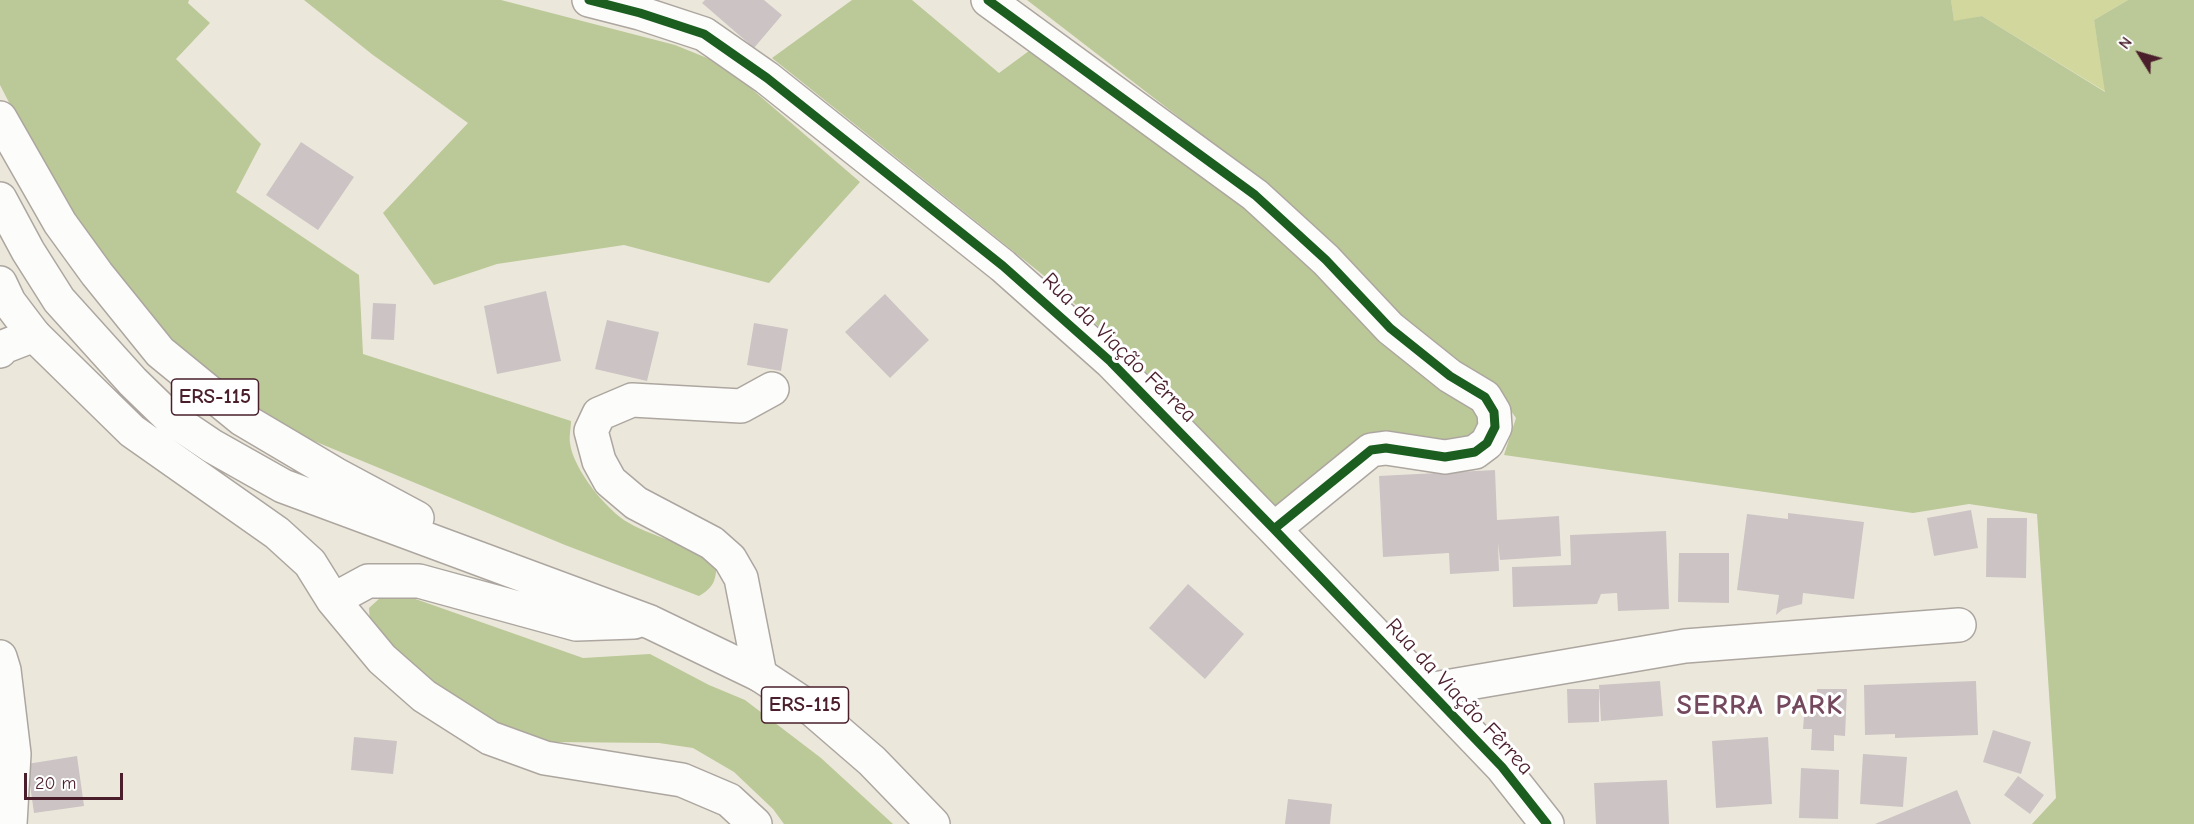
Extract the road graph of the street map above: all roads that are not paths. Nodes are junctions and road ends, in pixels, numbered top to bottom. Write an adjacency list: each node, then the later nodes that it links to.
1 (589, 0): 9 (main road, Rua da Viação Fêrrea)
2 (988, 0): 9 (main road)
3 (0, 118): 10 (main road, ERS-115)
4 (0, 199): 10 (main road, ERS-115)
5 (0, 283): 6 (main road)
6 (34, 335): 7 (main road); 11 (main road)
7 (0, 351)
8 (772, 389): 15 (main road)
9 (1275, 530): 16 (main road, Rua da Viação Fêrrea)
10 (522, 575): 12 (main road, ERS-115)
11 (333, 600): 12 (main road); 18 (main road)
12 (650, 621): 15 (main road, ERS-115)
13 (1959, 625): 16 (main road)
14 (0, 657): 17 (main road)
15 (760, 675): 19 (main road, ERS-115)
16 (1428, 690): 20 (main road, Rua da Viação Fêrrea)
17 (10, 824)
18 (755, 824)
19 (933, 824)
20 (1547, 824)

